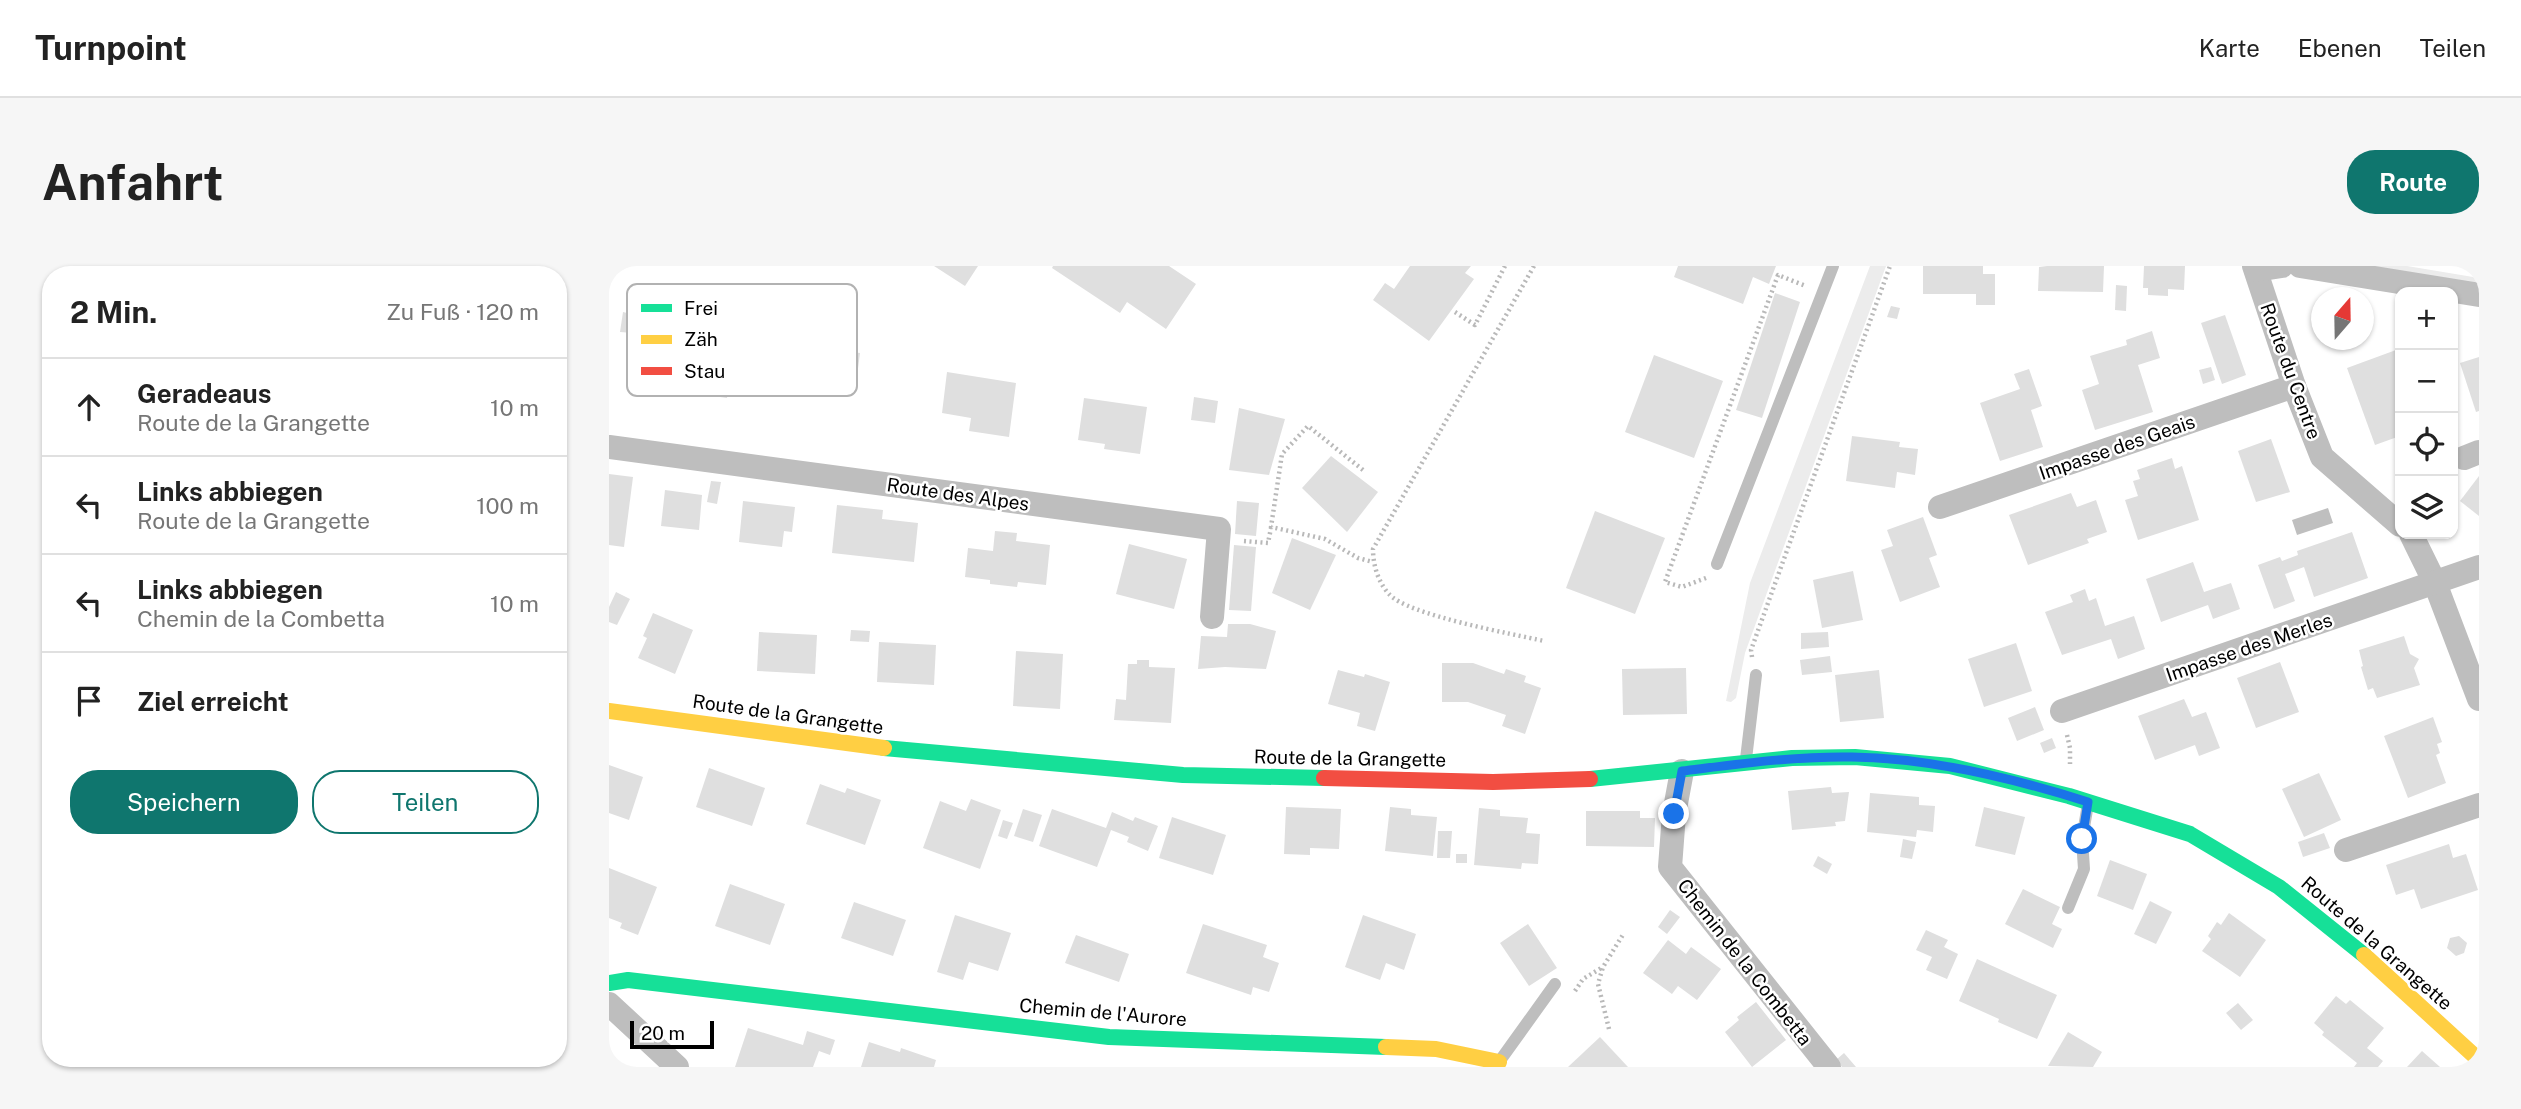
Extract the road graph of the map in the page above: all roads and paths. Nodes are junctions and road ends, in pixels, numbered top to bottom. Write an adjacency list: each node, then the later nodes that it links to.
1 (1505, 266): 10 (path)
2 (1534, 266): 19 (path)
3 (1833, 266): 8 (lane)
4 (1890, 266): 25 (path)
5 (2282, 266): 7 (street)
6 (2300, 266): 9 (street)
7 (2255, 268): 11 (street, Route du Centre)
8 (1822, 292): 20 (lane); 20 (path)
9 (2479, 295)
10 (1455, 312)
11 (2294, 386): 14 (street, Impasse des Geais); 15 (street, Route du Centre)
12 (609, 447): 17 (street, Route des Alpes)
13 (1363, 470): 16 (path)
14 (1940, 507)
15 (2395, 521)
16 (1271, 527): 17 (path); 19 (path)
17 (1219, 539): 23 (street)
18 (2413, 539): 22 (street)
19 (1374, 563): 24 (path)
20 (1717, 564)
21 (2479, 567): 22 (street, Impasse des Merles)
22 (2435, 583): 26 (street); 28 (street, Impasse des Merles)
23 (1212, 617)
24 (1544, 642)
25 (1756, 675): 29 (lane)
26 (2479, 699)
27 (609, 711): 31 (street, Route de la Grangette)
28 (2062, 711): 30 (path)
29 (1745, 763): 31 (street, Route de la Grangette); 32 (street, Route de la Grangette)
30 (2070, 769)
31 (1682, 771): 44 (street, Chemin de la Combetta)
32 (2088, 802): 35 (lane); 41 (street, Route de la Grangette)
33 (2479, 805): 34 (street)
34 (2346, 850)
35 (2068, 908)
36 (1624, 933): 40 (path)
37 (609, 983): 42 (street, Chemin de l'Aurore)
38 (1555, 984): 42 (lane, Chemin de l'Aurore)
39 (609, 1004): 43 (street)
40 (1609, 1028)
41 (2479, 1060)
42 (1499, 1062)
43 (677, 1067)
44 (1829, 1067)

